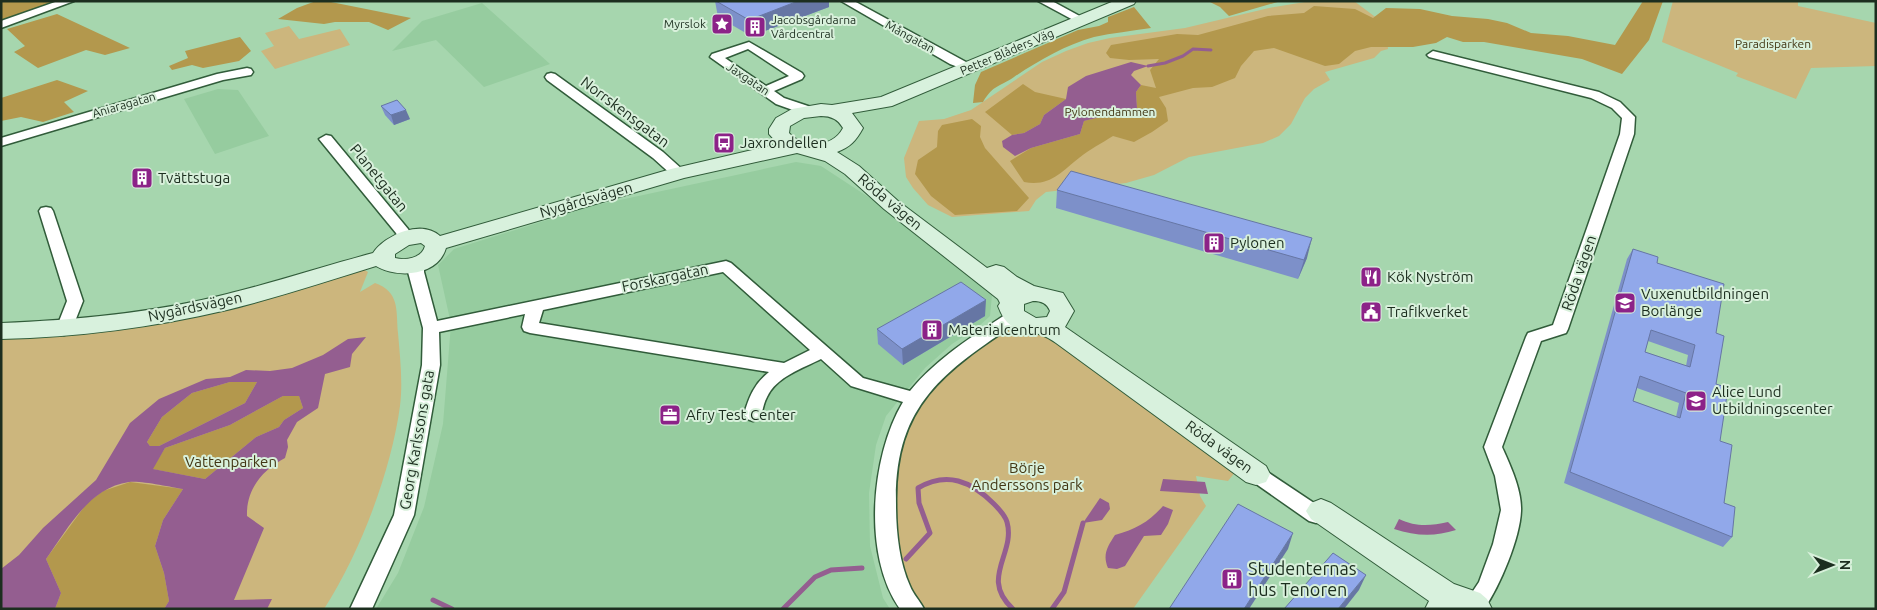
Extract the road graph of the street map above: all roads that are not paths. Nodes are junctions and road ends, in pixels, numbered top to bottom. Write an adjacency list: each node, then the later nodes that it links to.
1 (69, 1): 6 (street)
2 (1043, 1): 5 (street)
3 (1128, 1): 5 (street, Petter Blåders Väg)
4 (851, 2): 9 (street, Mångatan)
5 (1081, 20): 9 (street, Petter Blåders Väg)
6 (1, 25)
7 (1433, 55): 41 (street, Röda vägen)
8 (716, 57): 12 (street, Jaxgatan); 12 (street)
9 (970, 68): 14 (street, Petter Blåders Väg)
10 (247, 72): 20 (street, Aniaragatan)
11 (552, 77): 23 (street, Norrskensgatan)
12 (766, 90): 13 (street, Jaxgatan)
13 (780, 101): 15 (street, Jaxgatan); 17 (street, Jaxgatan)
14 (885, 102): 16 (street, Petter Blåders Väg); 18 (street, Petter Blåders Väg)
15 (809, 111): 16 (street); 17 (street)
16 (832, 111): 18 (street)
17 (782, 125): 21 (street); 22 (street, Nygårdsvägen)
18 (852, 131): 21 (street); 29 (street, Röda vägen)
19 (326, 139): 25 (street, Planetgatan)
20 (1, 142)
21 (802, 148): 22 (street, Nygårdsvägen); 29 (street, Röda vägen)
22 (708, 165): 23 (street, Nygårdsvägen)
23 (678, 173): 26 (street, Nygårdsvägen)
24 (46, 211): 33 (street)
25 (405, 238): 26 (street); 27 (street)
26 (436, 244): 28 (street)
27 (383, 257): 28 (street); 33 (street, Nygårdsvägen)
28 (416, 264): 32 (street, Georg Karlssons gata)
29 (1019, 304): 31 (street, Röda vägen); 31 (street); 37 (street)
30 (536, 305): 32 (street, Forskargatan); 35 (street, Forskargatan); 36 (street)
31 (1052, 320): 39 (street, Röda vägen)
32 (431, 328): 42 (street, Georg Karlssons gata)
33 (64, 329): 34 (street, Nygårdsvägen)
34 (1, 331)
35 (822, 352): 36 (street); 37 (street, Forskargatan)
36 (786, 369): 38 (street)
37 (914, 399): 43 (street)
38 (753, 414)
39 (1259, 472): 40 (street, Röda vägen)
40 (1319, 513): 41 (street, Röda vägen)
41 (1456, 605)
42 (361, 609)
43 (913, 609)

